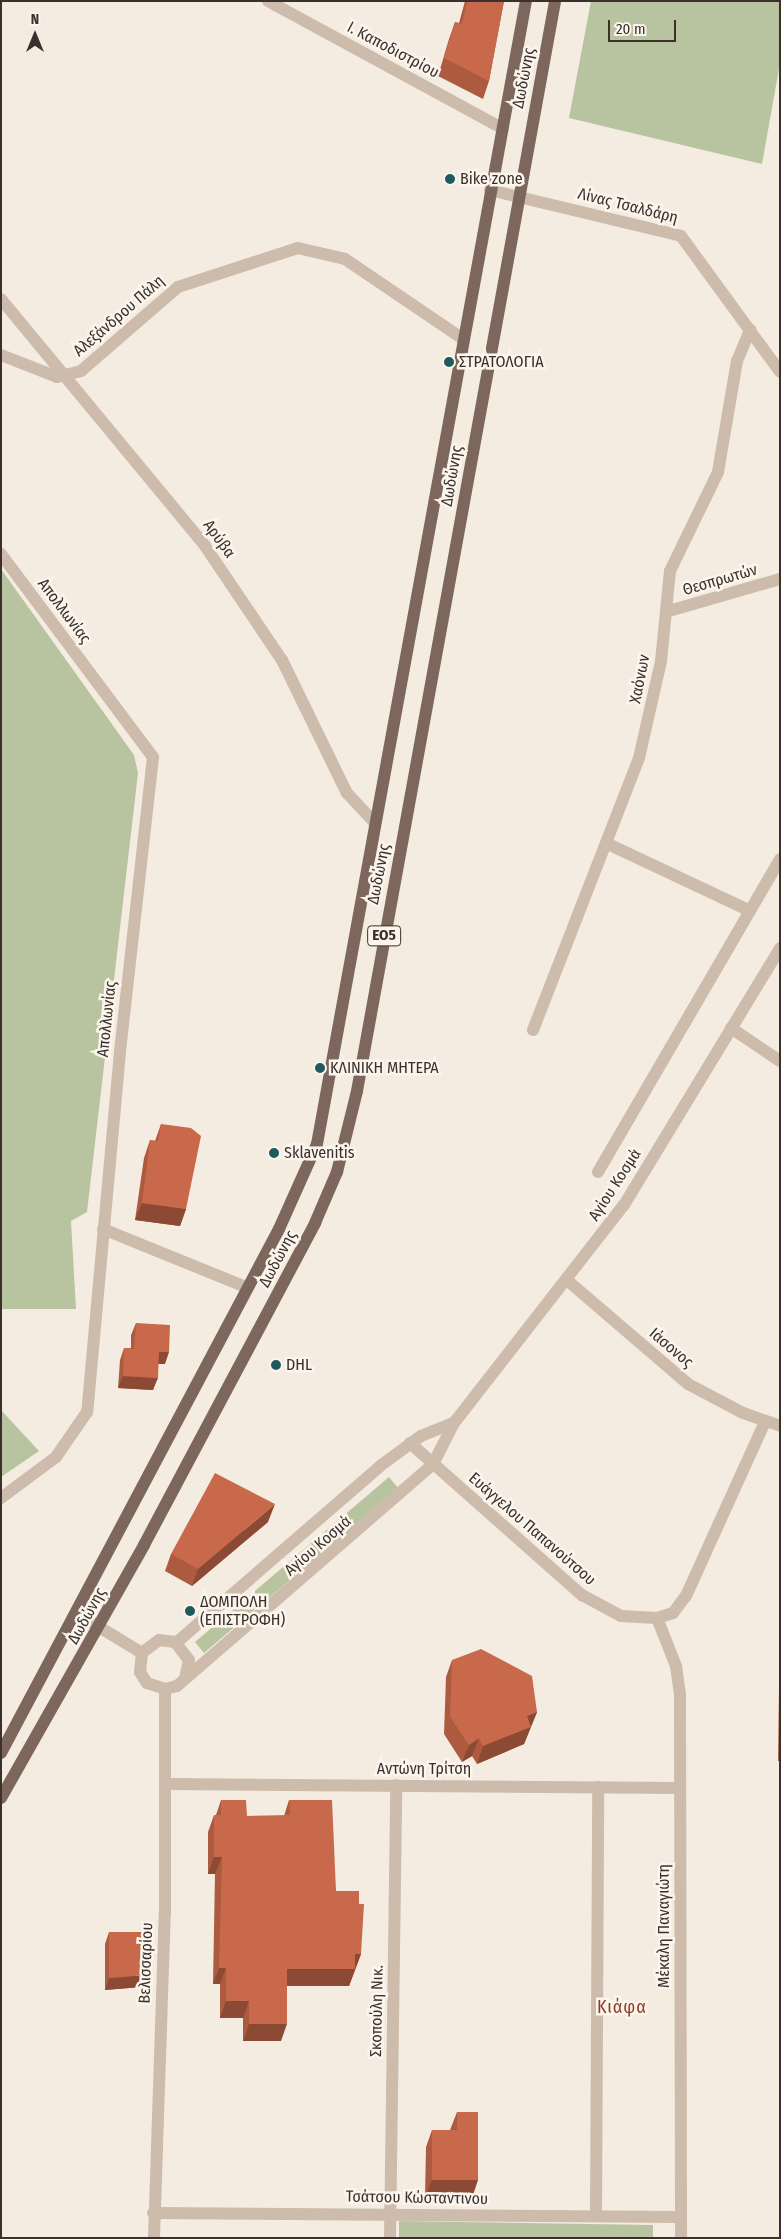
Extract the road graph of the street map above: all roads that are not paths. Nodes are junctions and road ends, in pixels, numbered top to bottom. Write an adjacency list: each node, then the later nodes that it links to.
1 (268, 1): 4 (street, Ι. Καποδιστρίου)
2 (526, 1): 4 (main road, Δωδώνης / ΕΟ5)
3 (555, 1): 6 (main road, Δωδώνης / ΕΟ5)
4 (502, 128): 5 (main road, Δωδώνης / ΕΟ5)
5 (490, 190): 6 (street, Λίνας Τσαλδάρη); 9 (main road, Δωδώνης / ΕΟ5)
6 (517, 196): 8 (street, Λίνας Τσαλδάρη); 36 (main road, Δωδώνης / ΕΟ5)
7 (1, 299): 12 (street, Αρύβα)
8 (750, 330): 11 (street, Λίνας Τσαλδάρη); 15 (street, Χαόνων)
9 (463, 339): 12 (street, Αλεξάνδρου Πάλη); 16 (main road, Δωδώνης / ΕΟ5)
10 (1, 355): 12 (street)
11 (780, 372)
12 (65, 376): 16 (street, Αρύβα)
13 (1, 554): 25 (street, Απολλωνίας)
14 (780, 579): 15 (street, Θεσπρωτών)
15 (669, 611): 17 (street, Χαόνων)
16 (374, 822): 27 (main road, Δωδώνης / ΕΟ5)
17 (608, 844): 19 (street); 22 (street, Χαόνων)
18 (780, 859): 19 (street)
19 (748, 910): 24 (street)
20 (780, 948): 21 (street, Αγίου Κοσμά)
21 (731, 1028): 23 (street); 26 (street, Αγίου Κοσμά)
22 (533, 1030)
23 (780, 1061)
24 (598, 1172)
25 (103, 1229): 27 (street); 33 (street, Απολλωνίας)
26 (568, 1281): 28 (street, Ιάσονος); 29 (street, Αγίου Κοσμά)
27 (246, 1287): 34 (main road, Δωδώνης / ΕΟ5)
28 (764, 1422): 30 (street, Ιάσονος); 35 (street)
29 (454, 1423): 31 (street, Αγίου Κοσμά); 32 (street, Αγίου Κοσμά)
30 (780, 1426)
31 (410, 1443): 32 (street, Ευάγγελου Παπανούτσου); 37 (street, Αγίου Κοσμά)
32 (433, 1464): 35 (street, Ευάγγελου Παπανούτσου); 39 (street, Αγίου Κοσμά)
33 (1, 1498)
34 (76, 1612): 36 (street); 41 (main road, Δωδώνης / ΕΟ5)
35 (657, 1618): 45 (street, Μέκαλη Παναγιώτη)
36 (99, 1627): 38 (street); 46 (main road, Δωδώνης / ΕΟ5)
37 (176, 1643): 38 (street); 39 (street)
38 (142, 1653): 40 (street)
39 (185, 1678): 40 (street)
40 (165, 1689): 42 (street, Βελισσαρίου)
41 (1, 1753)
42 (167, 1784): 43 (street, Αντώνη Τρίτση); 47 (street, Βελισσαρίου)
43 (396, 1785): 44 (street, Αντώνη Τρίτση); 48 (street, Σκοπούλη Νικ.)
44 (598, 1787): 45 (street, Αντώνη Τρίτση); 49 (street)
45 (680, 1788): 50 (street, Μέκαλη Παναγιώτη)
46 (1, 1798)
47 (153, 2212): 48 (street, Τσάτσου Κώσταντινου); 51 (street, Βελισσαρίου)
48 (390, 2214): 49 (street, Τσάτσου Κώσταντινου); 52 (street, Σκοπούλη Νικ.)
49 (596, 2216): 50 (street, Τσάτσου Κώσταντινου)
50 (681, 2217): 53 (street, Μέκαλη Παναγιώτη)
51 (154, 2238)
52 (390, 2238)
53 (681, 2238)

